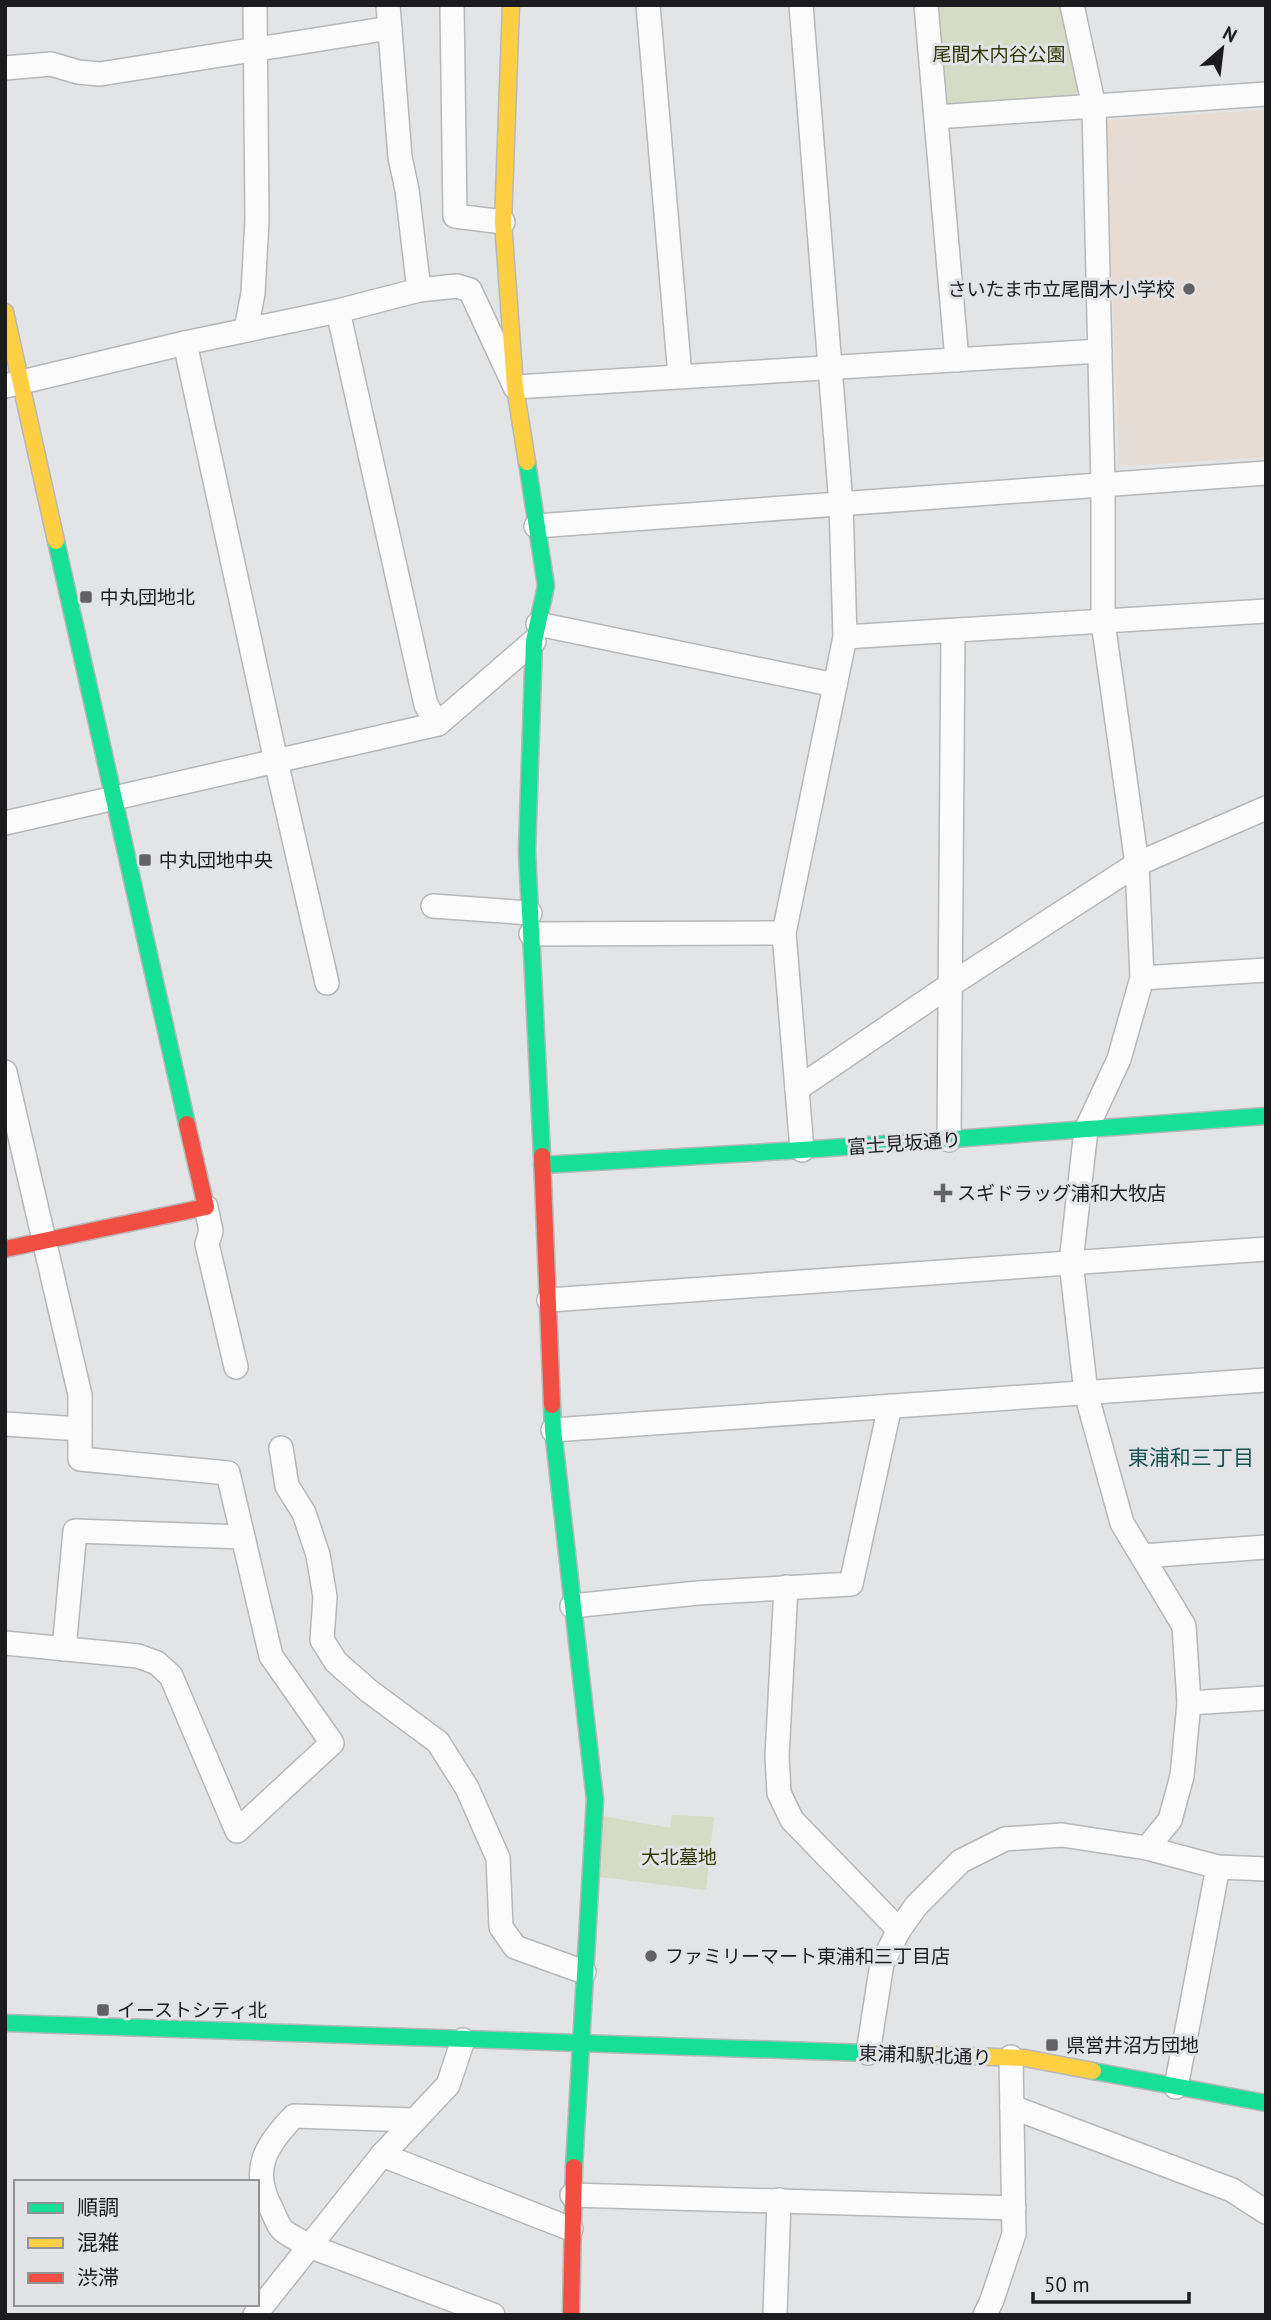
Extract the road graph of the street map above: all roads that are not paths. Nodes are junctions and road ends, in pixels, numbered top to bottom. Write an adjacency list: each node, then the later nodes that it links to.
1 (256, 5): 10 (street)
2 (388, 5): 9 (street)
3 (452, 5): 15 (street)
4 (511, 5): 15 (street)
5 (648, 5): 24 (street)
6 (801, 5): 23 (street)
7 (926, 5): 14 (street)
8 (1072, 5): 13 (street)
9 (390, 28): 10 (street); 16 (street)
10 (255, 50): 11 (street); 19 (street)
11 (5, 68)
12 (1266, 94): 13 (street)
13 (1094, 107): 14 (street); 21 (street)
14 (936, 117): 22 (street)
15 (503, 222): 26 (street)
16 (419, 290): 17 (street); 26 (street)
17 (338, 311): 19 (street); 37 (street)
18 (5, 312): 25 (street)
19 (247, 330): 20 (street)
20 (185, 343): 25 (street); 38 (street)
21 (1100, 351): 22 (street); 28 (street)
22 (957, 360): 23 (street)
23 (830, 368): 24 (street); 29 (street)
24 (680, 376): 26 (street)
25 (14, 384): 39 (street)
26 (515, 387): 30 (street)
27 (1266, 473): 28 (street)
28 (1103, 485): 29 (street); 32 (street)
29 (841, 504): 30 (street); 35 (street)
30 (536, 526): 34 (street)
31 (1266, 611): 32 (street)
32 (1103, 622): 33 (street); 42 (street)
33 (953, 631): 35 (street); 49 (street)
34 (536, 632): 36 (street); 37 (street); 44 (street)
35 (845, 637): 36 (street)
36 (835, 685): 45 (street)
37 (438, 724): 38 (street)
38 (276, 761): 39 (street); 48 (street)
39 (114, 799): 41 (street); 57 (street)
40 (1266, 808): 42 (street)
41 (5, 822)
42 (1137, 864): 47 (street); 49 (street)
43 (433, 906): 44 (street)
44 (530, 924): 45 (street); 56 (street)
45 (785, 933): 51 (street)
46 (1266, 970): 47 (street)
47 (1142, 978): 53 (street)
48 (327, 983)
49 (950, 985): 51 (street); 54 (street)
50 (5, 1072): 58 (street)
51 (797, 1088): 55 (street)
52 (1266, 1116): 53 (street, 富士見坂通り)
53 (1086, 1130): 54 (street, 富士見坂通り); 61 (street)
54 (949, 1140): 55 (street, 富士見坂通り)
55 (802, 1150): 56 (street, 富士見坂通り)
56 (542, 1165): 62 (street)
57 (206, 1207): 58 (street); 63 (street)
58 (45, 1241): 59 (street); 68 (street)
59 (5, 1249)
60 (1266, 1249): 61 (street)
61 (1071, 1262): 62 (street); 65 (street)
62 (549, 1300): 69 (street)
63 (236, 1367)
64 (1266, 1380): 65 (street)
65 (1086, 1393): 66 (street); 73 (street)
66 (890, 1406): 69 (street); 74 (street)
67 (5, 1424): 68 (street)
68 (80, 1429): 71 (street)
69 (553, 1430): 75 (street)
70 (282, 1448): 84 (street)
71 (243, 1538): 77 (street); 77 (street)
72 (1266, 1547): 73 (street)
73 (1142, 1556): 79 (street)
74 (786, 1587): 75 (street); 83 (street)
75 (572, 1606): 84 (street)
76 (5, 1643): 77 (street)
77 (64, 1649)
78 (1266, 1698): 79 (street)
79 (1189, 1703): 80 (street)
80 (1147, 1848): 81 (street); 83 (street)
81 (1218, 1867): 82 (street); 90 (street)
82 (1266, 1869)
83 (899, 1930): 88 (street)
84 (584, 1972): 87 (street)
85 (5, 2023): 86 (street, 東浦和駅北通り)
86 (463, 2040): 87 (street, 東浦和駅北通り); 93 (street)
87 (579, 2044): 88 (street, 東浦和駅北通り); 95 (street)
88 (868, 2053): 89 (street, 東浦和駅北通り)
89 (1010, 2057): 90 (street, 東浦和駅北通り); 92 (street)
90 (1176, 2087): 91 (street, 東浦和駅北通り)
91 (1266, 2103)
92 (1012, 2108): 97 (street); 98 (street)
93 (413, 2120): 94 (street); 100 (street)
94 (382, 2155): 99 (street); 100 (street)
95 (572, 2195): 96 (street); 99 (street)
96 (779, 2200): 97 (street); 104 (street)
97 (1014, 2208): 105 (street)
98 (1266, 2212)
99 (571, 2229): 103 (street)
100 (309, 2246): 101 (street); 102 (street)
101 (255, 2315)
102 (493, 2315)
103 (571, 2315)
104 (775, 2315)
105 (985, 2315)

